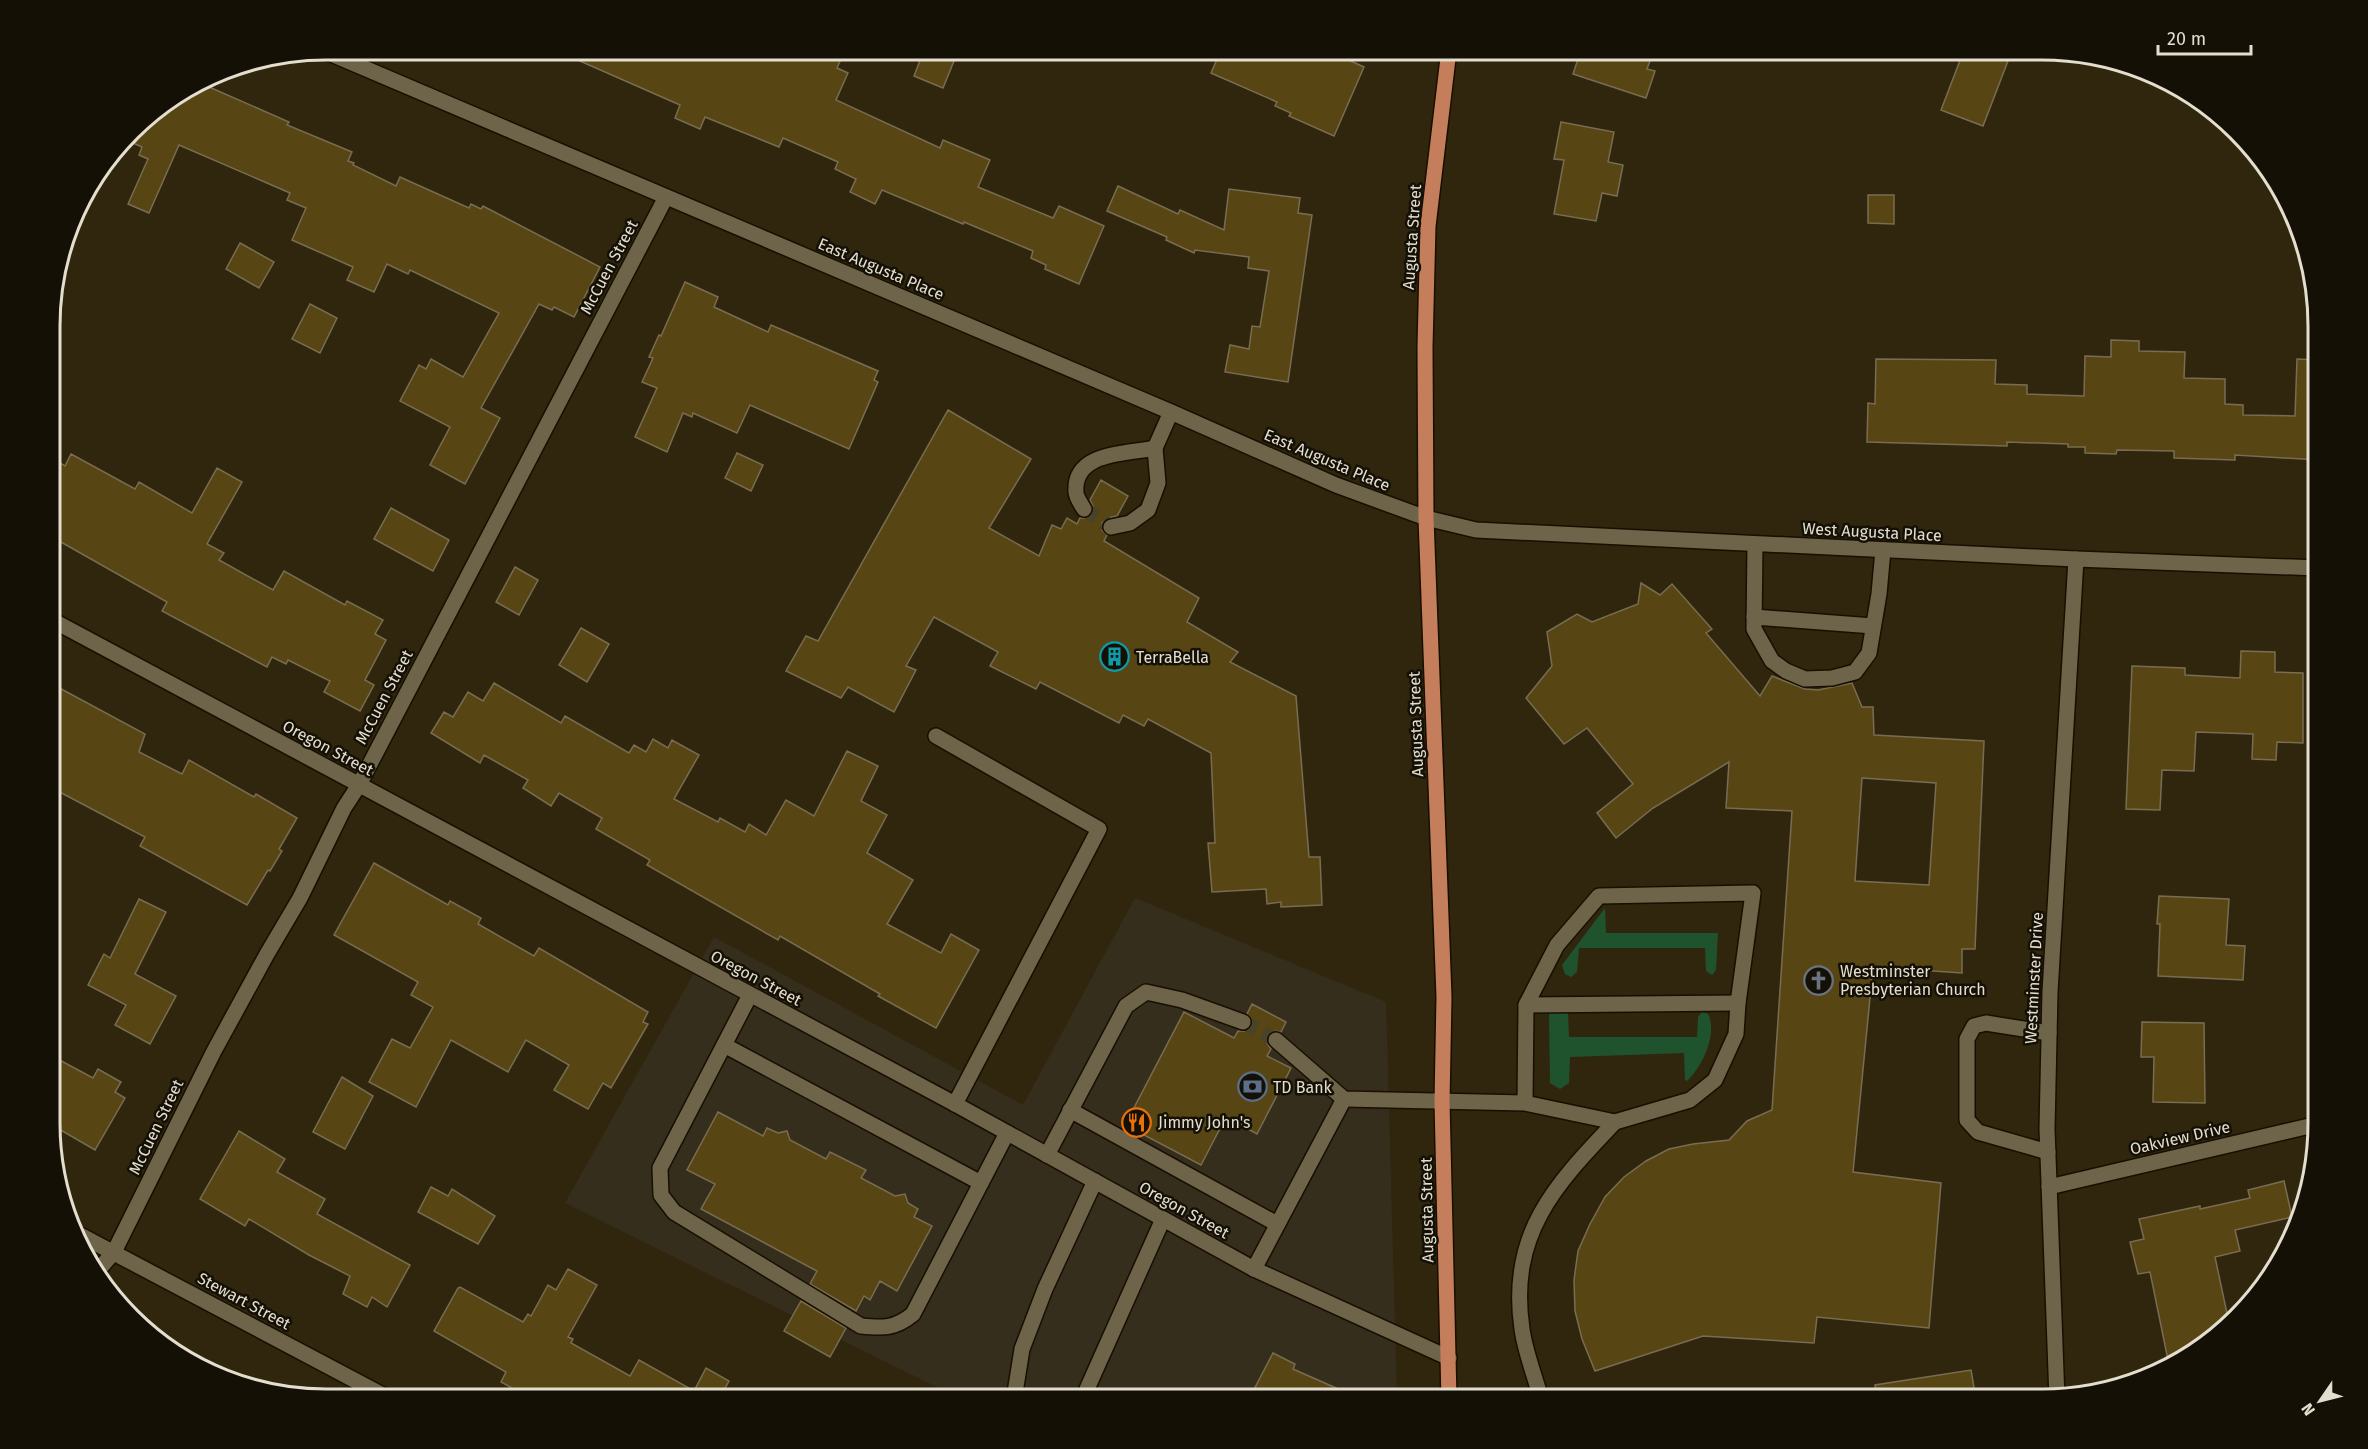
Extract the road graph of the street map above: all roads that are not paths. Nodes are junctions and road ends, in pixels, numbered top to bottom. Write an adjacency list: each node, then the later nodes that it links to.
1 (345, 60): 3 (street, East Augusta Place)
2 (1448, 60): 7 (main road, Augusta Street)
3 (666, 197): 4 (street, East Augusta Place); 17 (street, McCuen Street)
4 (1171, 412): 5 (street); 7 (street, East Augusta Place)
5 (1155, 448): 6 (street); 8 (street)
6 (1084, 510)
7 (1426, 518): 9 (street, West Augusta Place); 26 (main road, Augusta Street)
8 (1111, 527)
9 (1755, 544): 10 (street, West Augusta Place); 13 (street)
10 (1883, 550): 11 (street, West Augusta Place); 15 (street)
11 (2076, 559): 12 (street, West Augusta Place); 22 (street, Westminster Drive)
12 (2308, 568)
13 (1754, 617): 15 (street); 15 (street)
14 (60, 624): 17 (street, Oregon Street)
15 (1873, 626)
16 (936, 736): 28 (street)
17 (359, 785): 18 (street, Oregon Street); 41 (street, McCuen Street)
18 (750, 995): 24 (street); 28 (street, Oregon Street)
19 (1738, 1003): 20 (street); 20 (street); 30 (street)
20 (1526, 1005): 27 (street)
21 (1243, 1022): 29 (street)
22 (2049, 1033): 33 (street, Westminster Drive); 33 (street)
23 (1276, 1040): 25 (street)
24 (724, 1045): 36 (street); 36 (street)
25 (1344, 1099): 26 (street); 39 (street)
26 (1442, 1102): 27 (street); 44 (main road, Augusta Street)
27 (1525, 1103): 30 (street)
28 (955, 1104): 32 (street, Oregon Street)
29 (1070, 1110): 34 (street); 39 (street)
30 (1615, 1122): 50 (street)
31 (2308, 1126): 37 (street, Oakview Drive)
32 (1007, 1133): 34 (street, Oregon Street); 36 (street)
33 (2048, 1152): 37 (street, Westminster Drive)
34 (1047, 1155): 35 (street, Oregon Street)
35 (1095, 1181): 38 (street, Oregon Street); 47 (street)
36 (981, 1183)
37 (2049, 1187): 45 (street, Westminster Drive)
38 (1163, 1219): 43 (street, Oregon Street); 48 (street)
39 (1277, 1224): 43 (street)
40 (86, 1238): 41 (street, Stewart Street)
41 (114, 1252): 42 (street, McCuen Street); 46 (street, Stewart Street)
42 (102, 1266)
43 (1254, 1269): 44 (street, Oregon Street)
44 (1449, 1358): 49 (main road, Augusta Street)
45 (2057, 1388)
46 (369, 1389)
47 (1016, 1389)
48 (1089, 1389)
49 (1449, 1389)
50 (1538, 1389)

